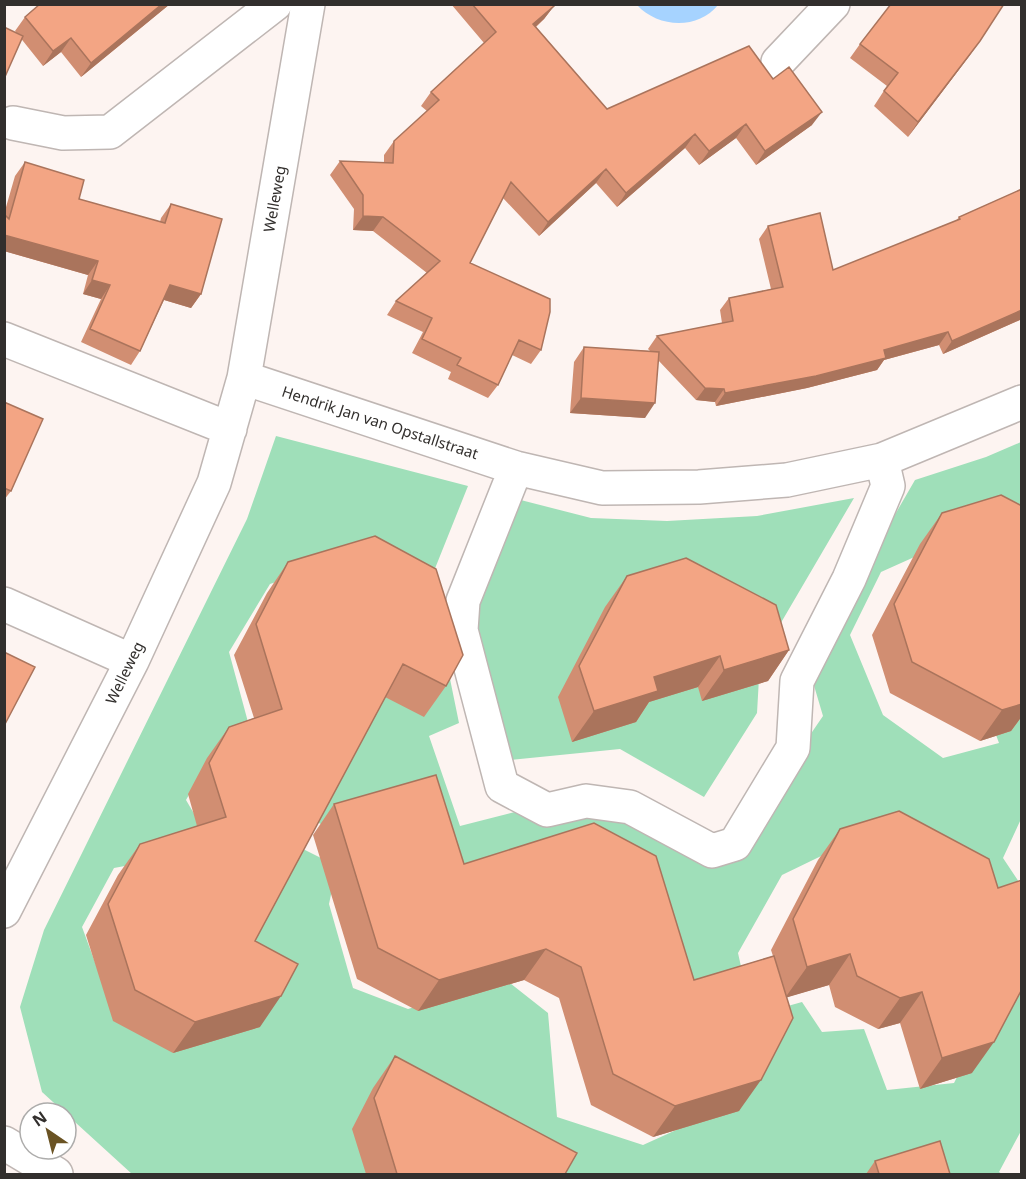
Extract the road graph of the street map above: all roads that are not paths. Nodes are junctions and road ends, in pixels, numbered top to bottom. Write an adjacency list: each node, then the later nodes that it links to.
1 (276, 4): 5 (street)
2 (308, 4): 7 (street, Welleweg)
3 (833, 4): 4 (street)
4 (778, 63)
5 (13, 123)
6 (4, 339): 9 (street)
7 (244, 378): 9 (street, Welleweg); 11 (street, Hendrik Jan van Opstallstraat)
8 (1022, 402): 10 (street, Hendrik Jan van Opstallstraat)
9 (230, 429): 13 (street, Welleweg)
10 (882, 460): 11 (street, Hendrik Jan van Opstallstraat); 11 (street)
11 (516, 468)
12 (4, 604): 13 (street)
13 (132, 661): 14 (street, Welleweg)
14 (4, 911)
15 (4, 1143): 16 (street)
16 (56, 1174)

